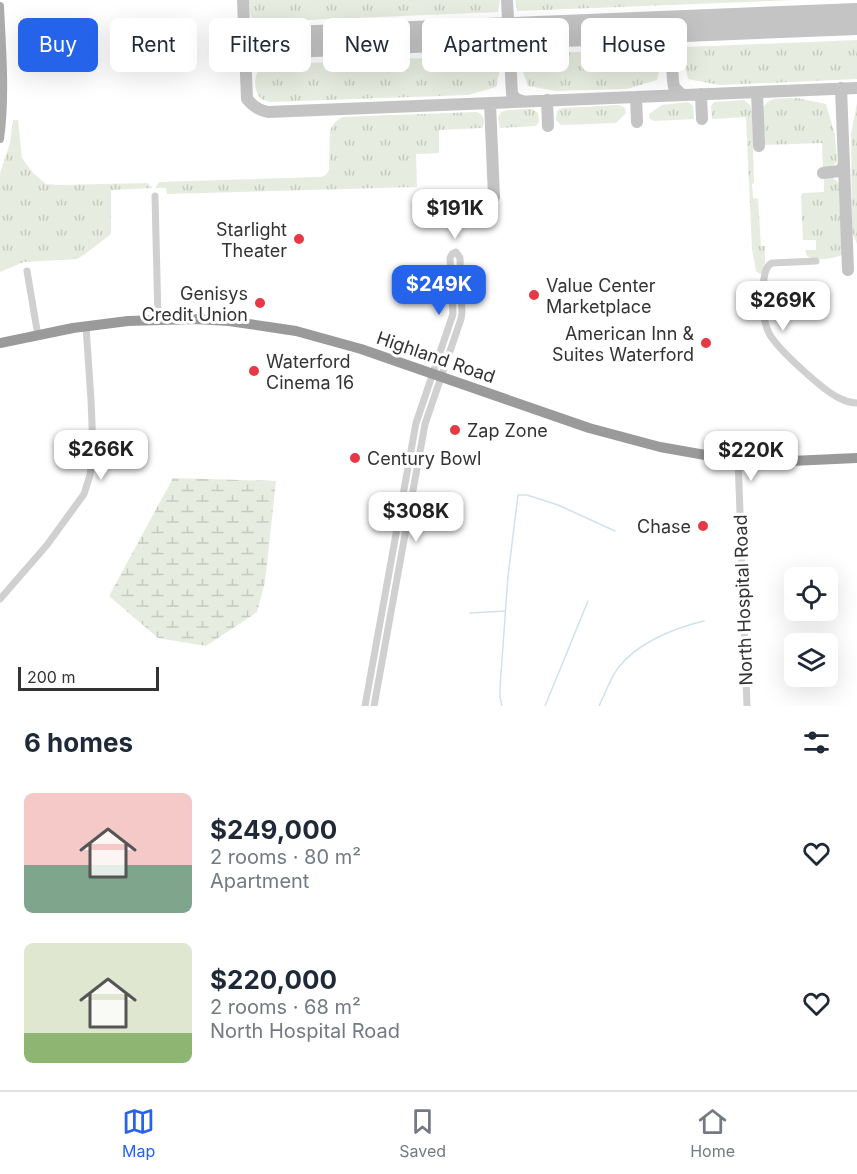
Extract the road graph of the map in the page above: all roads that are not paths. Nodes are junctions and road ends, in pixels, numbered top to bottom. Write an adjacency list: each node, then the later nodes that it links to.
1 (0, 6): 2 (main road)
2 (0, 139)
3 (155, 196): 6 (street)
4 (816, 261): 11 (street)
5 (27, 271): 8 (street)
6 (158, 319): 7 (highway, Highland Road); 10 (highway, Highland Road)
7 (86, 326): 8 (highway, Highland Road); 14 (street)
8 (38, 336): 9 (highway, Highland Road)
9 (0, 343)
10 (437, 375): 10 (street); 12 (highway, Highland Road); 15 (street); 16 (street)
11 (857, 403)
12 (738, 458): 13 (highway, Highland Road); 17 (street, North Hospital Road)
13 (857, 458)
14 (0, 599)
15 (365, 706)
16 (374, 706)
17 (747, 706)

